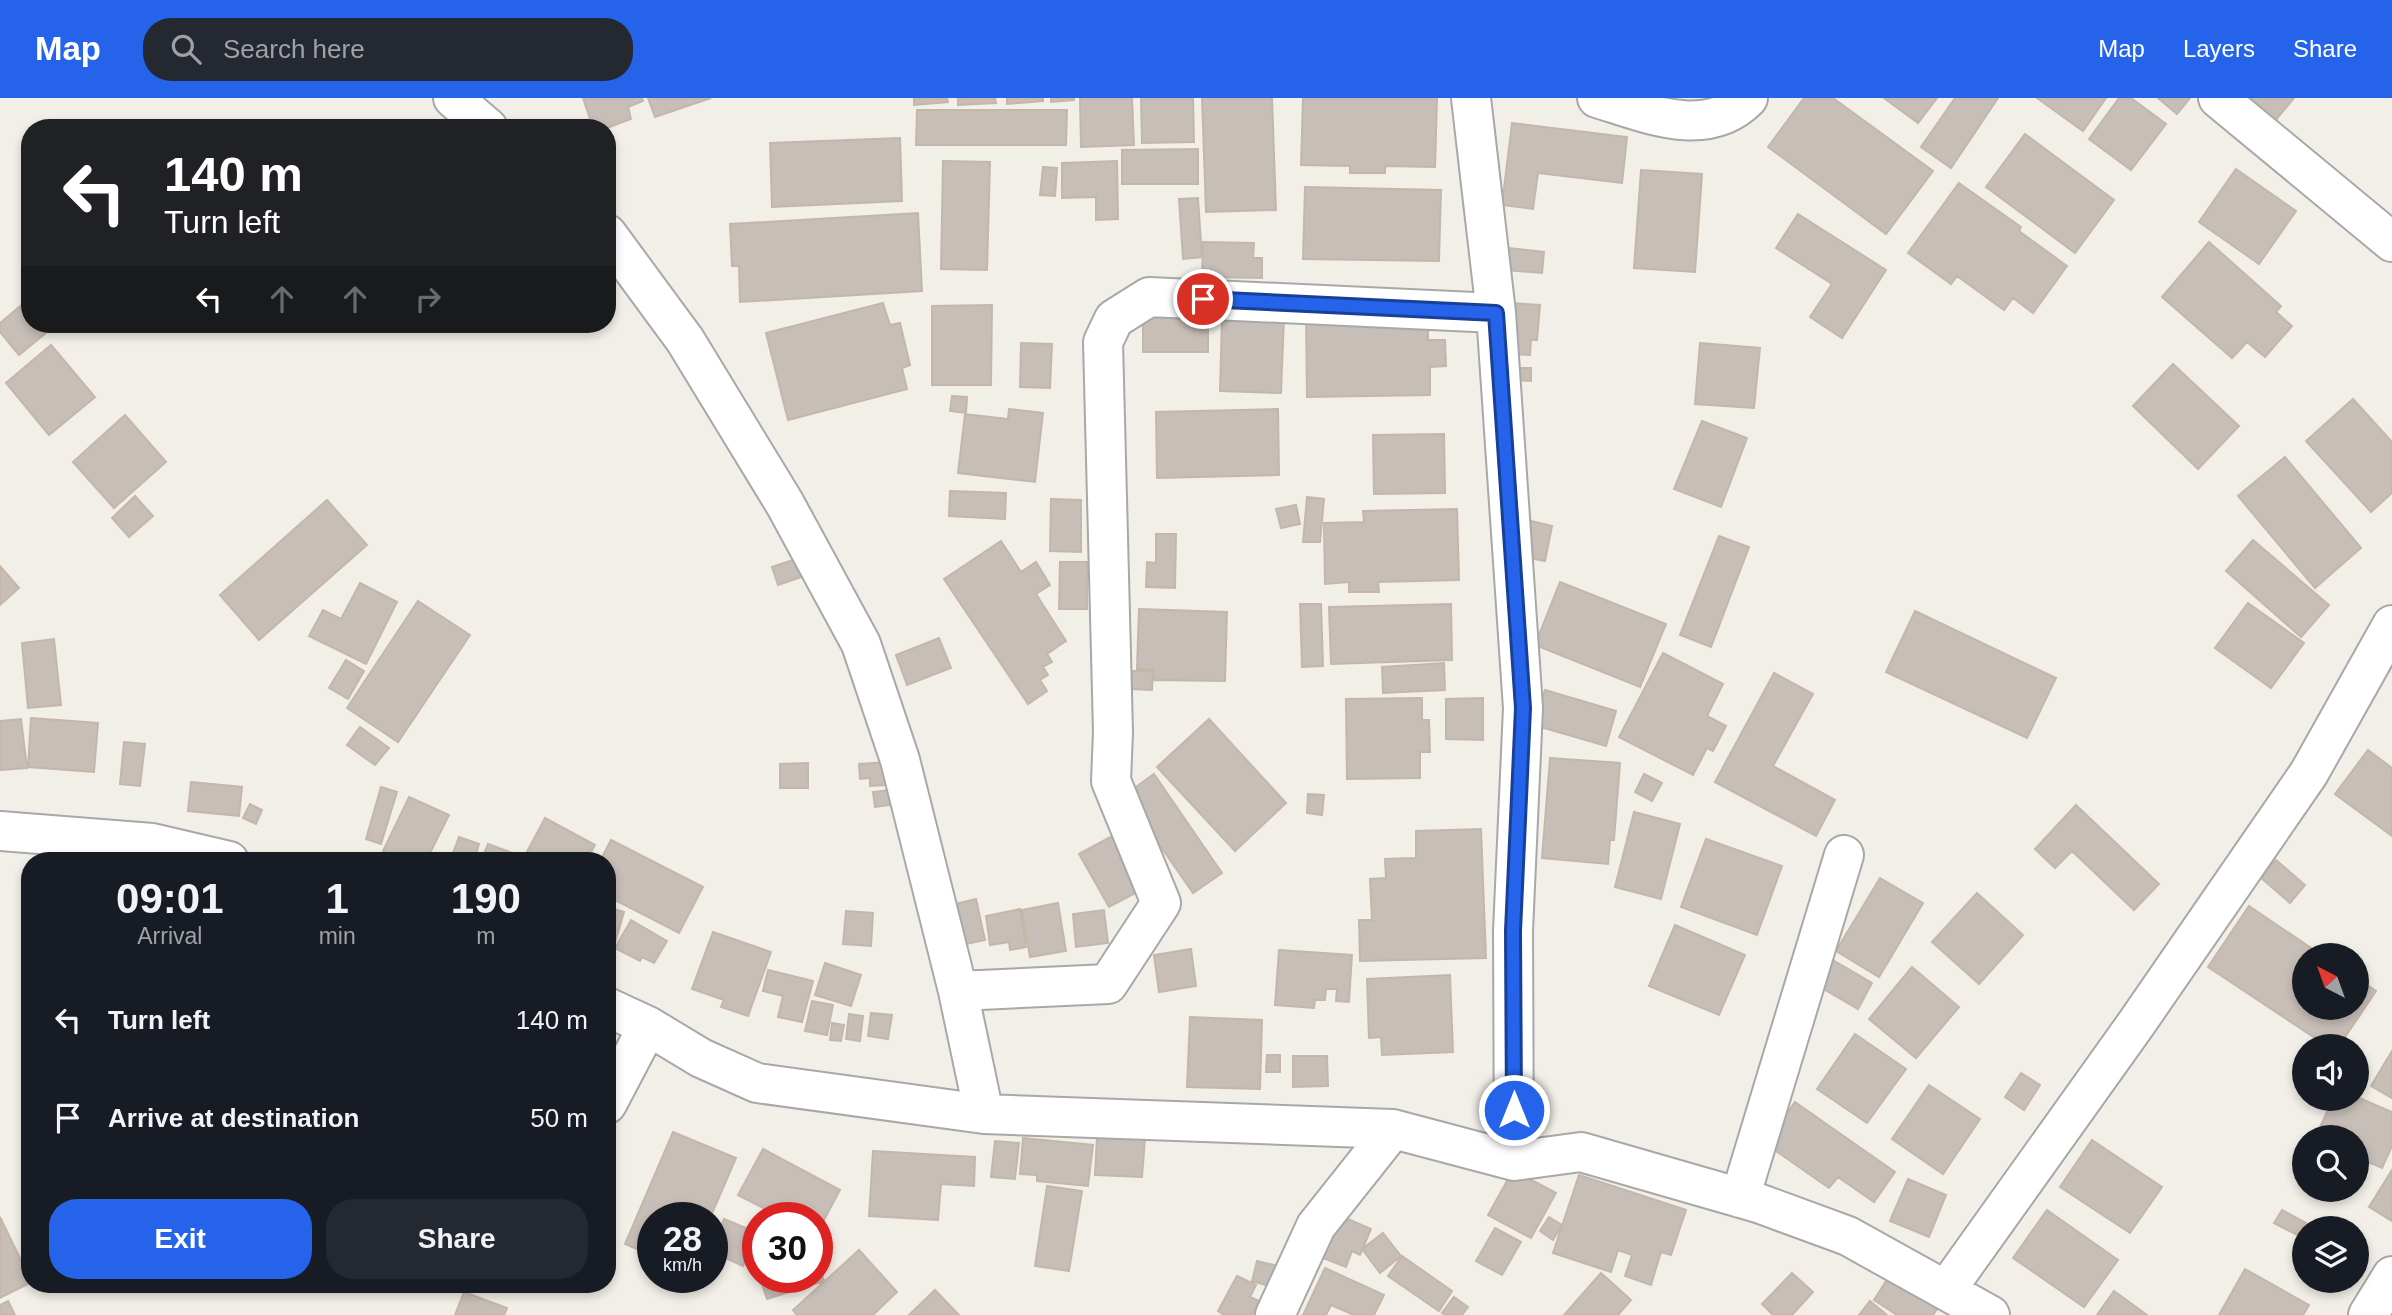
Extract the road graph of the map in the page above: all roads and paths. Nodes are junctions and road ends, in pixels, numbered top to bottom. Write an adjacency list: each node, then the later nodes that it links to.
1 (1471, 98): 7 (street)
2 (1597, 98): 3 (street)
3 (1748, 98)
4 (2217, 98): 5 (street)
5 (2392, 242)
6 (616, 246): 12 (street)
7 (1496, 313): 12 (street); 18 (street)
8 (2392, 625): 21 (street)
9 (0, 831): 10 (street)
10 (188, 852)
11 (1844, 855): 19 (street)
12 (958, 991): 16 (street)
13 (616, 1011): 14 (street)
14 (648, 1026): 15 (street); 16 (street)
15 (616, 1086)
16 (984, 1114): 17 (street)
17 (1393, 1129): 18 (street); 22 (street)
18 (1514, 1160): 19 (street)
19 (1740, 1198): 21 (street)
20 (2392, 1276): 24 (street)
21 (1946, 1290): 23 (street)
22 (1275, 1315)
23 (1990, 1315)
24 (2368, 1315)

